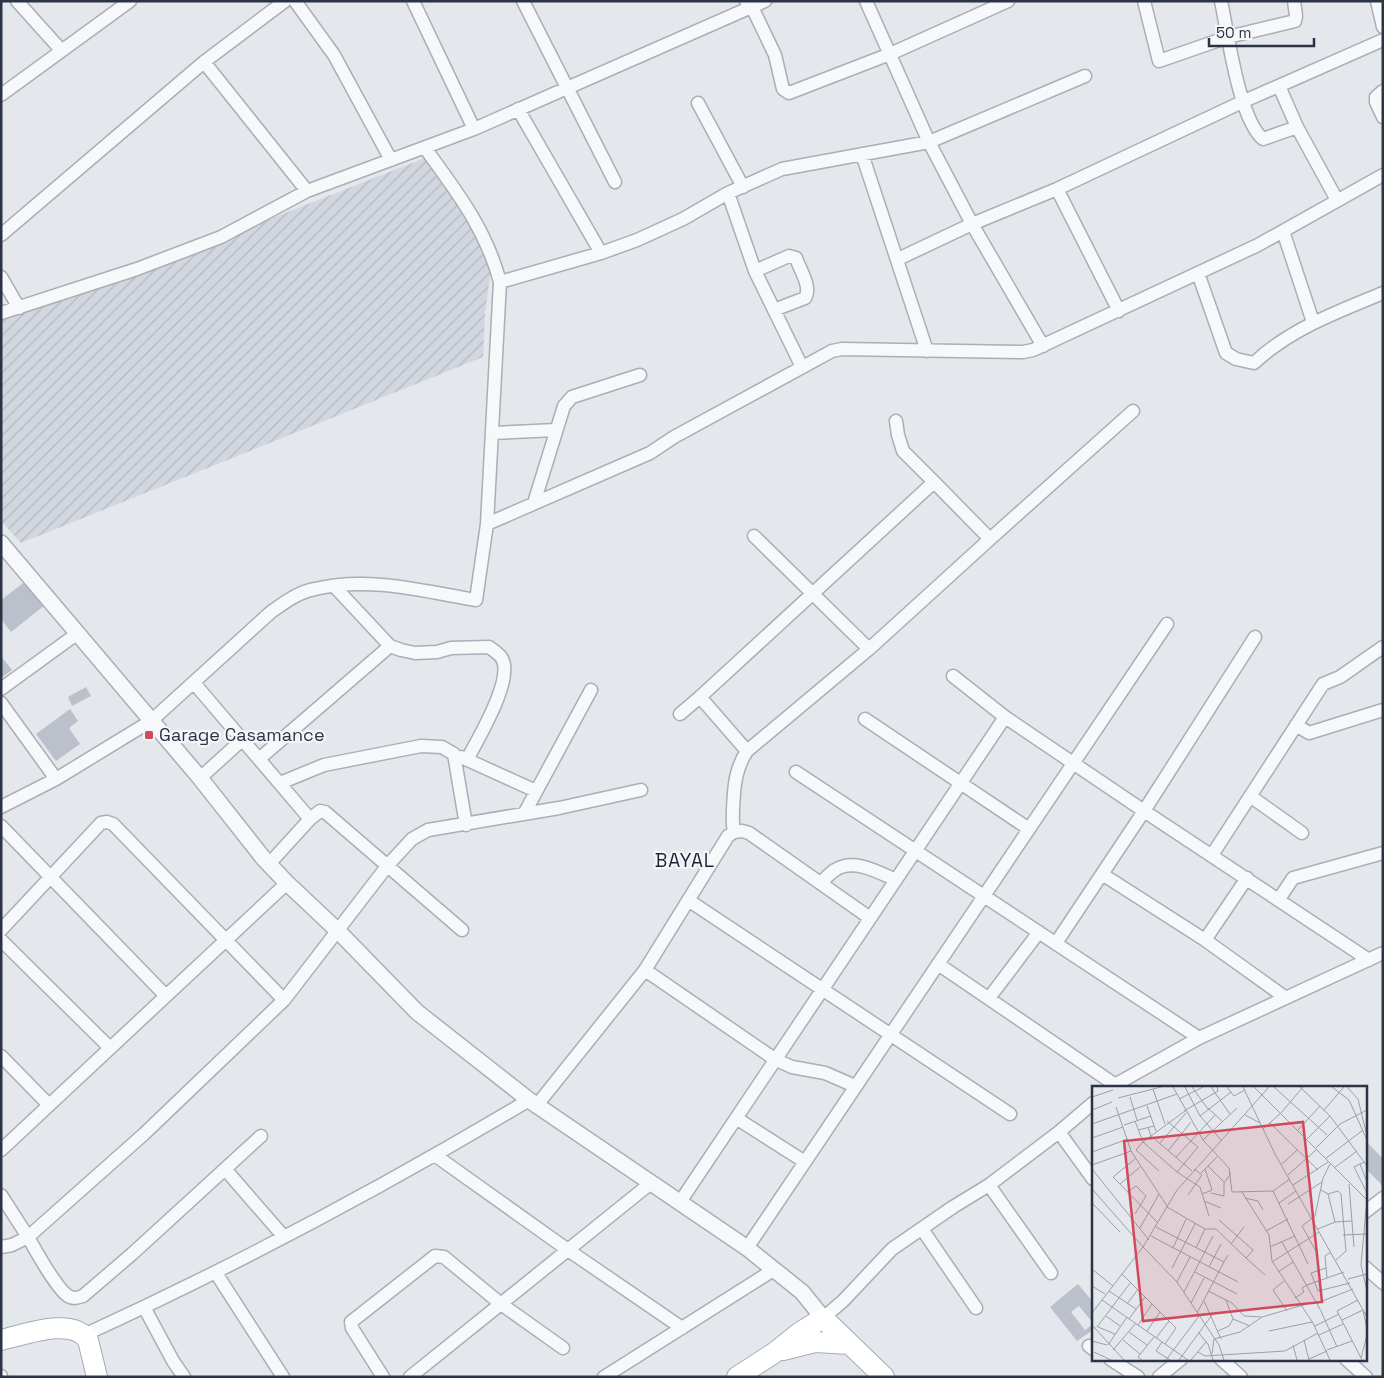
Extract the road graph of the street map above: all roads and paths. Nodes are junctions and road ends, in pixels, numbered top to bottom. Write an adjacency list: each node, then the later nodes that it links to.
1 (18, 1): 18 (street)
2 (130, 1): 18 (street)
3 (285, 1): 20 (street)
4 (295, 1): 35 (street)
5 (414, 1): 31 (street)
6 (523, 1): 23 (street)
7 (765, 1): 14 (street)
8 (866, 1): 19 (street)
9 (1008, 1): 19 (street)
10 (1144, 1): 16 (street)
11 (1221, 1): 16 (street)
12 (1294, 1): 16 (street)
13 (1377, 1): 15 (street)
14 (749, 4): 19 (street); 23 (street)
15 (1383, 26)
16 (1228, 37): 26 (street)
17 (1383, 40): 22 (street)
18 (61, 50): 25 (street)
19 (890, 54): 32 (street)
20 (204, 62): 40 (street); 45 (street)
21 (1085, 76): 32 (street)
22 (1279, 86): 26 (street); 30 (street)
23 (567, 88): 28 (street); 37 (street)
24 (1383, 91): 29 (street)
25 (1, 95)
26 (1242, 102): 30 (street); 39 (street)
27 (698, 103): 38 (street)
28 (518, 109): 31 (street); 46 (street)
29 (1383, 117)
30 (1297, 127): 42 (street)
31 (474, 129): 33 (street)
32 (929, 142): 34 (street); 43 (street)
33 (425, 148): 35 (street); 51 (street)
34 (862, 154): 38 (street); 47 (street)
35 (391, 160): 40 (street)
36 (1383, 174): 42 (street)
37 (615, 182)
38 (743, 186): 41 (street)
39 (1057, 189): 43 (street); 55 (street)
40 (307, 191): 53 (street)
41 (728, 193): 46 (street); 48 (street)
42 (1337, 200): 44 (street)
43 (972, 224): 47 (street); 58 (street)
44 (1283, 231): 49 (street); 57 (street)
45 (1, 235)
46 (601, 253): 51 (street)
47 (898, 258): 59 (street)
48 (755, 271): 54 (street); 54 (street)
49 (1198, 274): 55 (street); 57 (street)
50 (1, 277): 53 (street)
51 (500, 282): 65 (street)
52 (1383, 294): 57 (street)
53 (19, 308): 56 (street)
54 (774, 310): 60 (street)
55 (1119, 311): 58 (street)
56 (1, 312)
57 (1313, 322)
58 (1043, 346): 59 (street)
59 (927, 351): 60 (street)
60 (802, 367): 67 (street)
61 (640, 375): 64 (street)
62 (1132, 411): 70 (street)
63 (896, 421): 66 (street)
64 (556, 430): 65 (street); 67 (street)
65 (492, 433): 68 (street)
66 (934, 482): 70 (street); 73 (street)
67 (534, 503): 68 (street)
68 (487, 524): 72 (street)
69 (754, 536): 73 (street)
70 (990, 539): 79 (street)
71 (1, 542): 75 (street)
72 (334, 586): 77 (street); 81 (street)
73 (813, 594): 79 (street); 84 (street)
74 (1167, 624): 97 (street)
75 (78, 633): 82 (street); 90 (street)
76 (1256, 637): 107 (street)
77 (390, 646): 95 (street); 96 (street)
78 (1383, 647): 91 (street)
79 (869, 649): 93 (street)
80 (953, 676): 88 (street)
81 (194, 683): 90 (street); 92 (street)
82 (1, 689)
83 (591, 690): 104 (street)
84 (700, 697): 87 (street); 93 (street)
85 (1, 703): 100 (street)
86 (1383, 710): 91 (street)
87 (680, 714)
88 (1005, 717): 97 (street); 101 (street)
89 (865, 719): 101 (street)
90 (151, 721): 99 (street); 100 (street)
91 (1296, 725): 105 (street)
92 (242, 740): 95 (street); 99 (street)
93 (747, 751): 113 (street)
94 (454, 754): 96 (street); 102 (street); 110 (street)
95 (259, 759): 102 (street)
96 (467, 760): 104 (street)
97 (1074, 763): 107 (street); 112 (street)
98 (796, 772): 115 (street)
99 (200, 778): 118 (street)
100 (56, 779): 106 (street)
101 (961, 783): 112 (street); 115 (street)
102 (280, 784): 109 (street)
103 (641, 790): 108 (street)
104 (536, 791): 108 (street)
105 (1250, 796): 114 (street); 117 (street)
106 (1, 807)
107 (1144, 811): 117 (street); 120 (street)
108 (524, 814): 110 (street)
109 (310, 819): 118 (street); 119 (street)
110 (466, 825): 119 (street)
111 (1, 826): 121 (street)
112 (1029, 829): 126 (street)
113 (734, 832): 124 (street); 128 (street)
114 (1302, 833)
115 (916, 850): 123 (street); 126 (street)
116 (1383, 853): 127 (street)
117 (1212, 855): 122 (street)
118 (269, 864): 125 (street)
119 (388, 865): 131 (street); 132 (street)
120 (1102, 874): 135 (street); 137 (street)
121 (52, 876): 130 (street); 136 (street); 143 (street)
122 (1247, 878): 127 (street); 135 (street)
123 (896, 880): 124 (street); 129 (street)
124 (820, 883): 129 (street)
125 (287, 884): 132 (street); 136 (street)
126 (984, 895): 133 (street); 140 (street)
127 (1279, 899): 139 (street)
128 (688, 900): 141 (street); 142 (street)
129 (870, 918): 142 (street)
130 (1, 930)
131 (462, 930)
132 (338, 931): 146 (street); 154 (street)
133 (1039, 932): 137 (street); 144 (street)
134 (1, 940): 149 (street)
135 (1205, 940): 145 (street)
136 (225, 941): 143 (street); 146 (street)
137 (1056, 943): 148 (street)
138 (1383, 953): 139 (street)
139 (1369, 960): 145 (street)
140 (938, 964): 144 (street); 147 (street)
141 (644, 970): 151 (street); 154 (street)
142 (822, 990): 147 (street); 151 (street)
143 (166, 996): 149 (street)
144 (989, 998): 152 (street)
145 (1286, 998): 148 (street)
146 (284, 1000): 174 (street)
147 (890, 1035): 153 (street); 157 (street)
148 (1199, 1038): 152 (street)
149 (110, 1048): 156 (street)
150 (1, 1056): 156 (street)
151 (776, 1060): 153 (street); 158 (street)
152 (1113, 1085)
153 (855, 1086): 163 (street)
154 (533, 1103): 162 (street); 166 (street)
155 (1092, 1104): 159 (street)
156 (49, 1105): 161 (street)
157 (1010, 1114)
158 (736, 1118): 163 (street); 170 (street)
159 (1059, 1132): 165 (street); 167 (street)
160 (261, 1136): 164 (street)
161 (1, 1150)
162 (436, 1156): 173 (street); 177 (street)
163 (805, 1162): 176 (street)
164 (225, 1169): 173 (street); 174 (street)
165 (1092, 1178)
166 (651, 1183): 170 (street); 177 (street)
167 (989, 1185): 172 (street); 181 (street)
168 (1, 1194): 174 (street)
169 (1383, 1198): 171 (street)
170 (680, 1202): 176 (street)
171 (1366, 1211)
172 (922, 1229): 185 (street); 186 (street)
173 (284, 1236): 180 (street)
174 (28, 1237): 175 (street)
175 (1, 1247)
176 (747, 1248): 179 (street)
177 (568, 1250): 183 (street); 187 (street)
178 (1366, 1268): 182 (street)
179 (775, 1269): 186 (street); 187 (street)
180 (216, 1273): 184 (street); 199 (street)
181 (1051, 1274)
182 (1383, 1283)
183 (501, 1304): 191 (street); 200 (street); 201 (street)
184 (144, 1307): 188 (street); 198 (street)
185 (976, 1308)
186 (823, 1318): 190 (main road); 192 (main road)
187 (682, 1328): 202 (street)
188 (84, 1335): 189 (main road); 197 (main road)
189 (1, 1340)
190 (850, 1344): 192 (main road); 204 (main road)
191 (563, 1348)
192 (774, 1353): 203 (main road)
193 (1112, 1360): 205 (street)
194 (1180, 1360): 206 (street)
195 (1223, 1360): 207 (street)
196 (1347, 1360): 208 (street)
197 (98, 1377)
198 (184, 1377)
199 (283, 1377)
200 (383, 1377)
201 (410, 1377)
202 (604, 1377)
203 (737, 1377)
204 (884, 1377)
205 (1138, 1377)
206 (1159, 1377)
207 (1241, 1377)
208 (1366, 1377)

